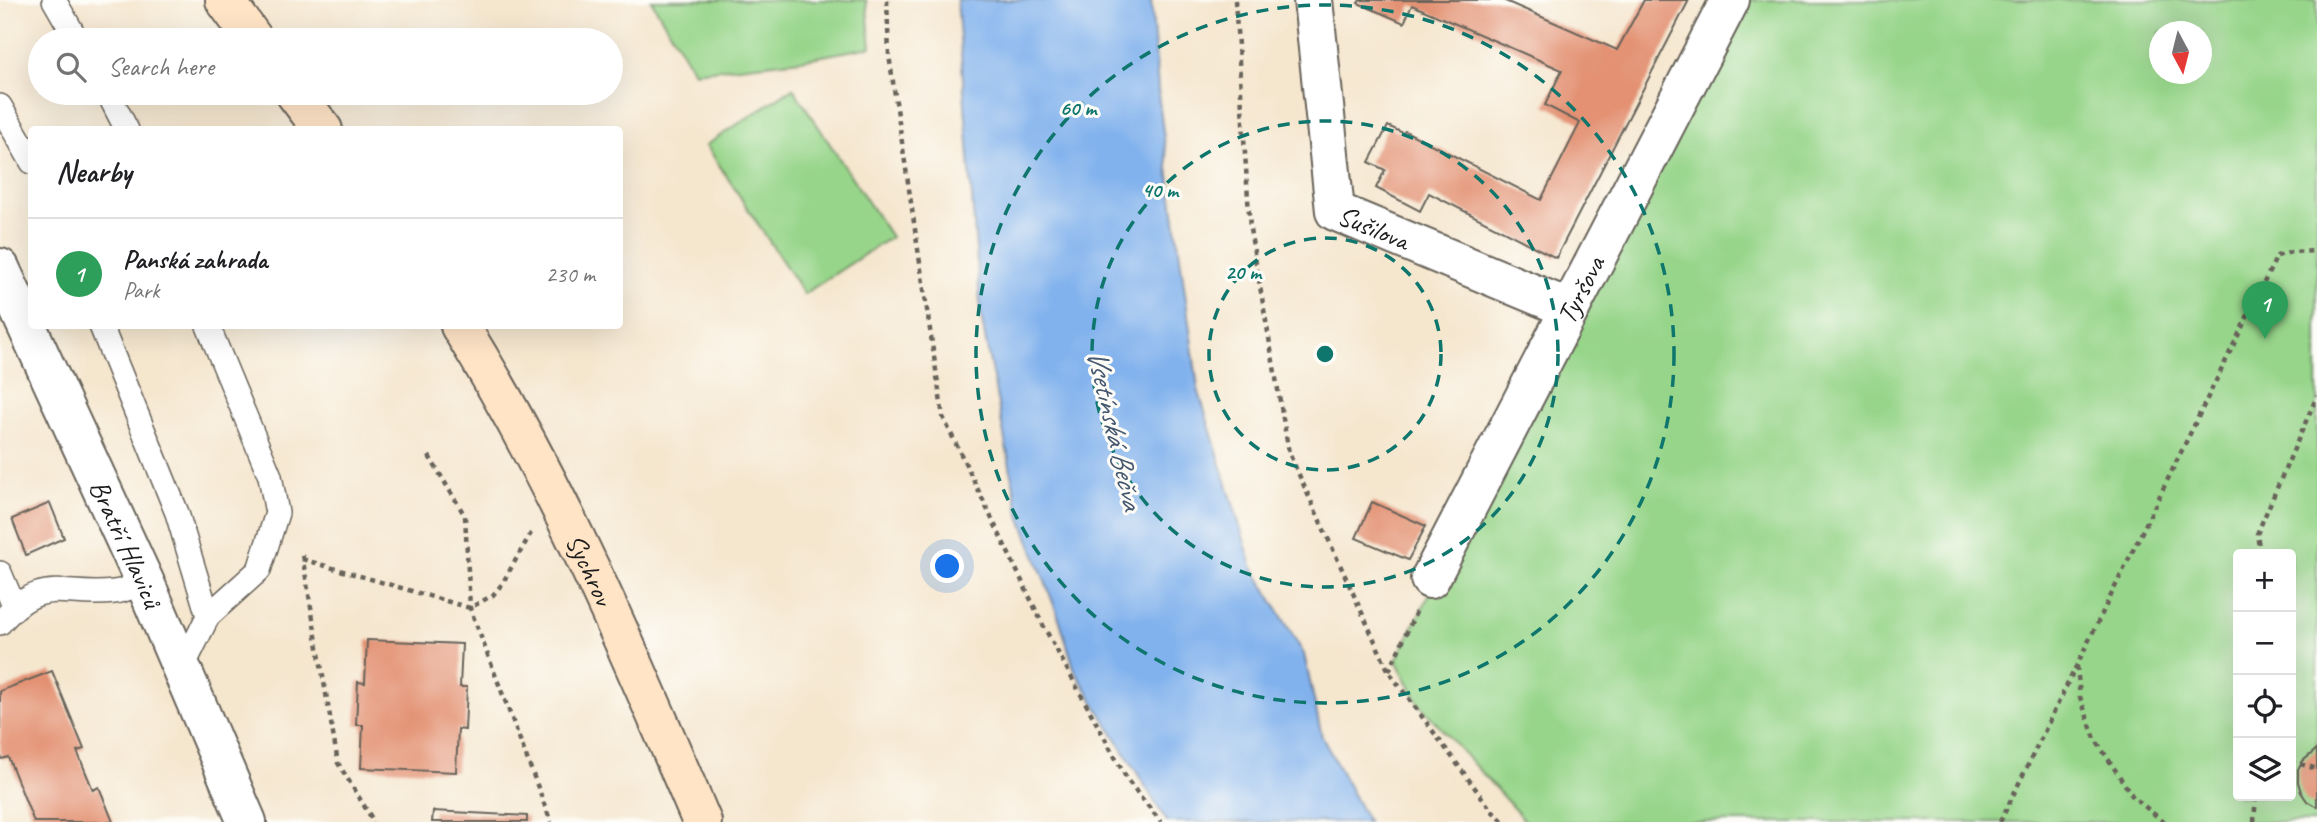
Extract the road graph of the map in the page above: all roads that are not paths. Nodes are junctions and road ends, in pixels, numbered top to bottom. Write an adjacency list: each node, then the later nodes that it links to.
1 (54, 0): 5 (lane)
2 (225, 0): 6 (street)
3 (1313, 0): 14 (street, Sušilova)
4 (1730, 0): 14 (street, Tyršova)
5 (70, 28)
6 (245, 28)
7 (114, 105): 10 (lane)
8 (304, 105): 11 (street)
9 (0, 106): 12 (lane)
10 (125, 126)
11 (320, 126)
12 (28, 155)
13 (0, 268): 16 (street, Bratří Hlaviců)
14 (1570, 309): 21 (street, Tyršova)
15 (28, 329): 22 (street, Bratří Hlaviců)
16 (28, 329)
17 (102, 329): 24 (lane)
18 (209, 329): 24 (lane)
19 (462, 329): 27 (street, Sychrov)
20 (0, 573): 23 (lane)
21 (1430, 579)
22 (145, 583): 23 (lane); 25 (street, Bratří Hlaviců)
23 (7, 615)
24 (208, 617): 25 (lane)
25 (182, 669): 26 (street, Bratří Hlaviců)
26 (247, 822)
27 (702, 822)

